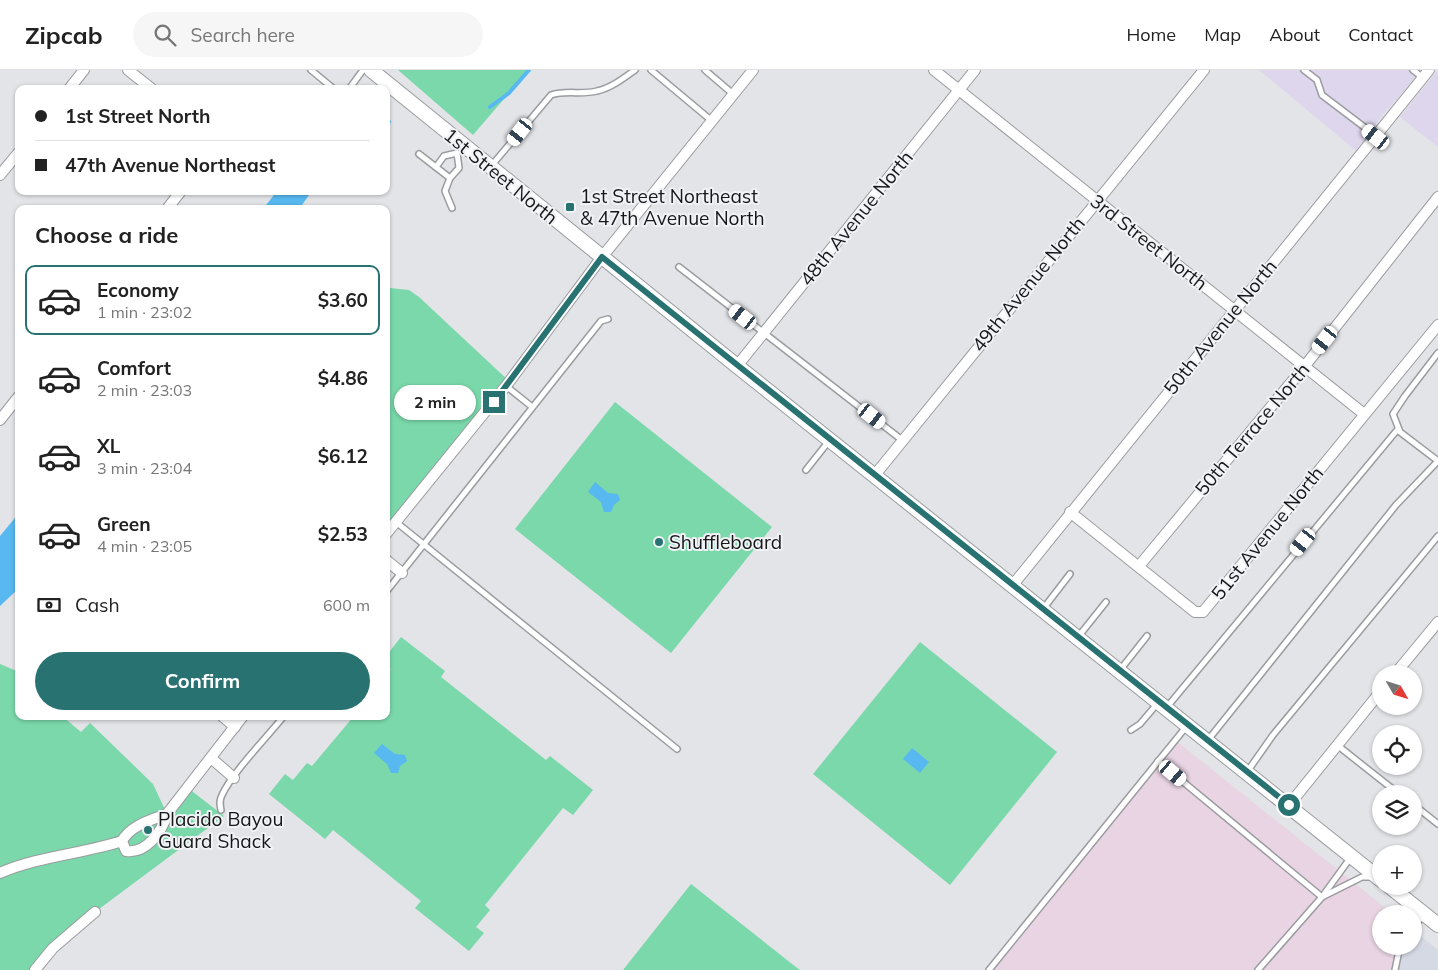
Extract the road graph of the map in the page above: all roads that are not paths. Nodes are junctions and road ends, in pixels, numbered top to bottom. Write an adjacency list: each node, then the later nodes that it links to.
1 (84, 70): 16 (street)
2 (128, 70): 17 (street)
3 (311, 70): 18 (lane)
4 (363, 70): 19 (lane)
5 (371, 70): 20 (street, 1st Street North)
6 (635, 70): 30 (lane)
7 (650, 70): 24 (lane)
8 (705, 70): 23 (lane)
9 (753, 70): 23 (street)
10 (934, 70): 22 (street, 3rd Street North)
11 (975, 70): 22 (street, 48th Avenue North)
12 (1204, 70): 35 (street, 49th Avenue North)
13 (1304, 70): 25 (lane)
14 (1413, 70): 15 (lane)
15 (1426, 74): 25 (street, 50th Avenue North)
16 (72, 85)
17 (147, 85)
18 (329, 85)
19 (352, 85)
20 (388, 85)
21 (390, 87): 26 (street, 1st Street North)
22 (958, 90): 35 (street, 3rd Street North); 43 (street, 48th Avenue North)
23 (733, 94): 24 (street)
24 (712, 121): 38 (street)
25 (1376, 137): 40 (street, 50th Avenue North)
26 (460, 149): 29 (lane); 30 (street, 1st Street North); 32 (lane)
27 (419, 154): 29 (lane)
28 (15, 157): 31 (street)
29 (436, 167): 32 (lane)
30 (490, 167): 38 (street, 1st Street North)
31 (0, 175)
32 (450, 178): 37 (lane)
33 (178, 195): 36 (street)
34 (1438, 197): 46 (street, 50th Terrace North)
35 (1096, 201): 40 (street, 3rd Street North); 54 (street, 49th Avenue North)
36 (170, 205)
37 (452, 208)
38 (602, 257): 45 (street, 1st Street North); 47 (street)
39 (680, 267): 43 (lane)
40 (1233, 310): 46 (street, 3rd Street North); 58 (street, 50th Avenue North)
41 (608, 318): 49 (lane)
42 (1438, 325): 50 (street, 51st Avenue North)
43 (764, 332): 45 (street, 48th Avenue North); 54 (lane)
44 (1438, 353): 52 (lane)
45 (737, 366): 53 (street, 1st Street North)
46 (1304, 366): 50 (street, 3rd Street North); 64 (street, 50th Terrace North)
47 (506, 386): 49 (lane); 59 (street)
48 (15, 401): 51 (street)
49 (531, 406): 62 (lane)
50 (1364, 414): 64 (street, 51st Avenue North)
51 (0, 420)
52 (1398, 428): 55 (lane); 77 (lane)
53 (830, 440): 56 (lane); 57 (street, 1st Street North)
54 (902, 440): 57 (street, 49th Avenue North)
55 (1438, 461): 84 (lane)
56 (806, 470)
57 (874, 476): 67 (street, 1st Street North)
58 (1070, 512): 64 (street, 51st Avenue North); 67 (street, 50th Avenue North)
59 (396, 522): 60 (street); 62 (lane)
60 (390, 529)
61 (1438, 536): 89 (lane)
62 (423, 544): 65 (lane); 86 (lane)
63 (390, 563): 65 (street)
64 (1139, 566)
65 (402, 573): 68 (lane)
66 (1070, 574): 70 (lane)
67 (1012, 586): 70 (street, 1st Street North)
68 (390, 587)
69 (1106, 602): 73 (lane)
70 (1042, 610): 73 (street, 1st Street North)
71 (1438, 622): 74 (street)
72 (1147, 636): 75 (lane)
73 (1077, 637): 75 (street, 1st Street North)
74 (1403, 665)
75 (1120, 671): 77 (street, 1st Street North)
76 (1372, 702): 85 (street)
77 (1163, 705): 81 (street, 1st Street North); 83 (lane)
78 (227, 720): 82 (street)
79 (240, 720): 82 (street)
80 (281, 720): 90 (lane)
81 (1188, 725): 84 (street, 1st Street North); 88 (lane)
82 (235, 727): 87 (street)
83 (1131, 730)
84 (1208, 740): 89 (street, 1st Street North)
85 (1337, 745): 91 (lane); 92 (street)
86 (677, 749)
87 (211, 758): 90 (street); 95 (street)
88 (1158, 760): 103 (lane); 110 (lane)
89 (1248, 772): 92 (street, 1st Street North)
90 (234, 778): 93 (lane)
91 (1388, 785)
92 (1289, 805): 98 (street, 1st Street North)
93 (221, 810)
94 (1422, 811): 96 (lane)
95 (167, 814): 97 (street); 97 (street)
96 (1438, 824)
97 (122, 841): 99 (street)
98 (1351, 857): 100 (street, 1st Street North); 103 (lane)
99 (0, 873)
100 (1372, 873)
101 (1372, 879): 103 (lane)
102 (1400, 895): 105 (street, 1st Street North)
103 (1322, 897): 111 (lane)
104 (95, 912): 109 (street)
105 (1424, 914): 106 (lane); 107 (street, 1st Street North)
106 (1422, 917)
107 (1438, 925)
108 (1398, 955): 112 (lane)
109 (35, 970)
110 (989, 970)
111 (1258, 970)
112 (1394, 970)

